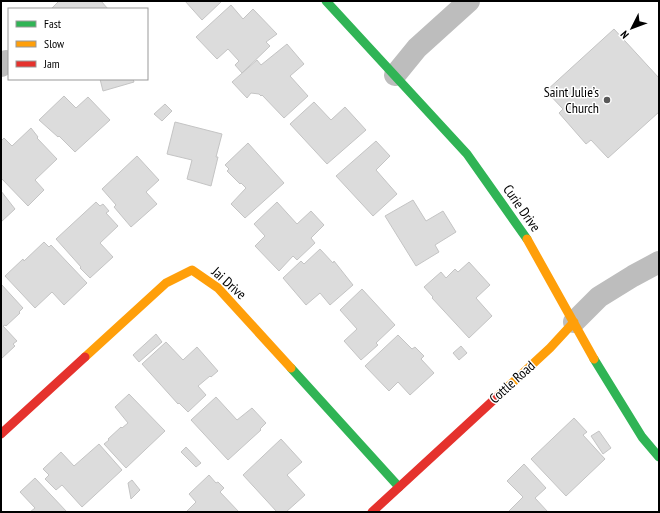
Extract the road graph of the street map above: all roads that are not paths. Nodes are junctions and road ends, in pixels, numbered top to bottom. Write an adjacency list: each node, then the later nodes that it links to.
1 (326, 1): 3 (street, Curie Drive)
2 (469, 1): 3 (street)
3 (395, 75): 5 (street, Curie Drive)
4 (659, 262): 5 (street, Cottle Road)
5 (574, 322): 7 (street, Curie Drive); 8 (street, Cottle Road)
6 (1, 434): 8 (street, Jai Drive)
7 (659, 457)
8 (399, 487): 9 (street, Cottle Road)
9 (372, 512)

